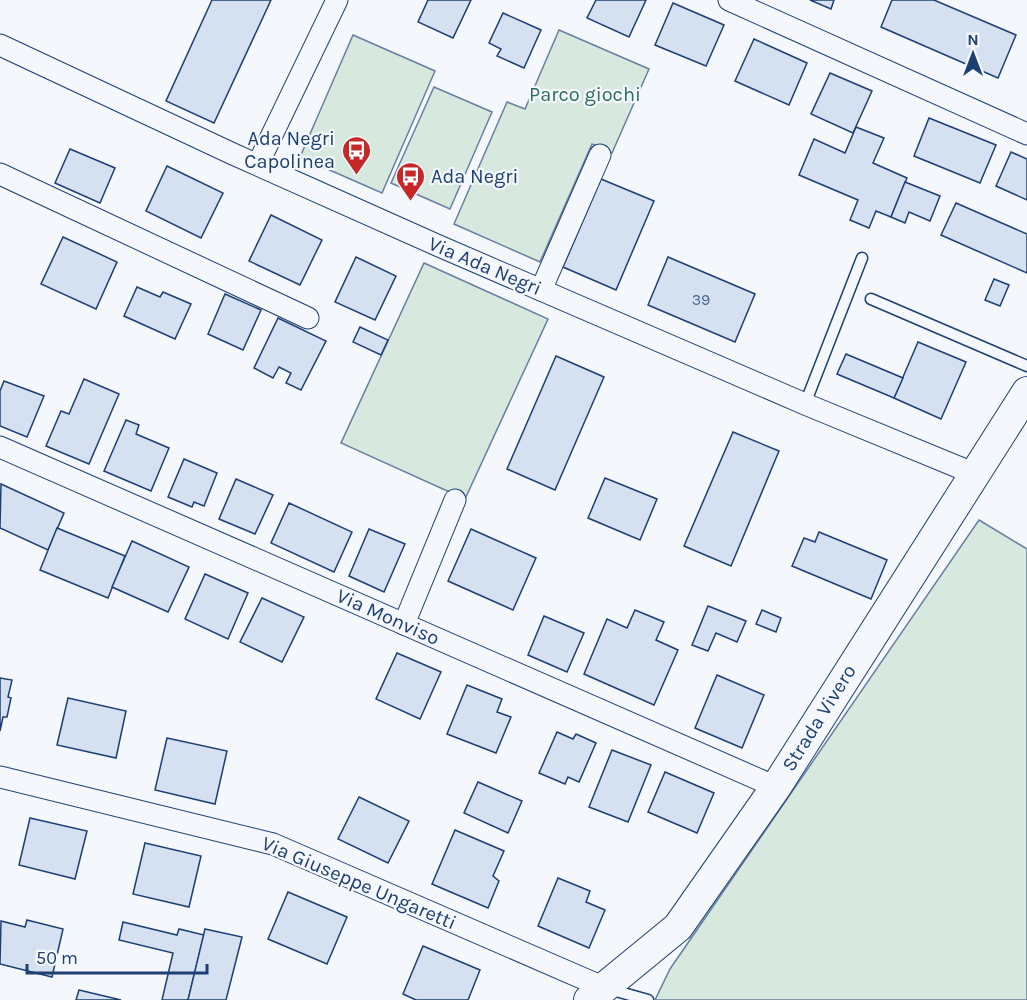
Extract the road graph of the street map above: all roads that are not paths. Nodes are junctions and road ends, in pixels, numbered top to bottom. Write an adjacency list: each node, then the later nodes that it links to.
1 (336, 0): 6 (street)
2 (729, 0): 4 (street)
3 (0, 45): 6 (street, Via Ada Negri)
4 (1027, 134)
5 (600, 155): 9 (street)
6 (258, 164): 9 (street, Via Ada Negri)
7 (0, 174): 11 (street)
8 (862, 258): 13 (lane)
9 (541, 290): 13 (street, Via Ada Negri)
10 (871, 299): 12 (lane)
11 (308, 318)
12 (1027, 366)
13 (805, 404): 16 (street, Via Ada Negri)
14 (1024, 405): 16 (street, Strada Vivero)
15 (0, 447): 18 (street, Via Monviso)
16 (975, 474): 20 (street, Strada Vivero)
17 (455, 500): 18 (street)
18 (404, 624): 20 (street, Via Monviso)
19 (0, 777): 21 (street, Via Giuseppe Ungaretti)
20 (776, 787): 21 (street, Strada Vivero)
21 (597, 994): 22 (lane)
22 (648, 1000)

